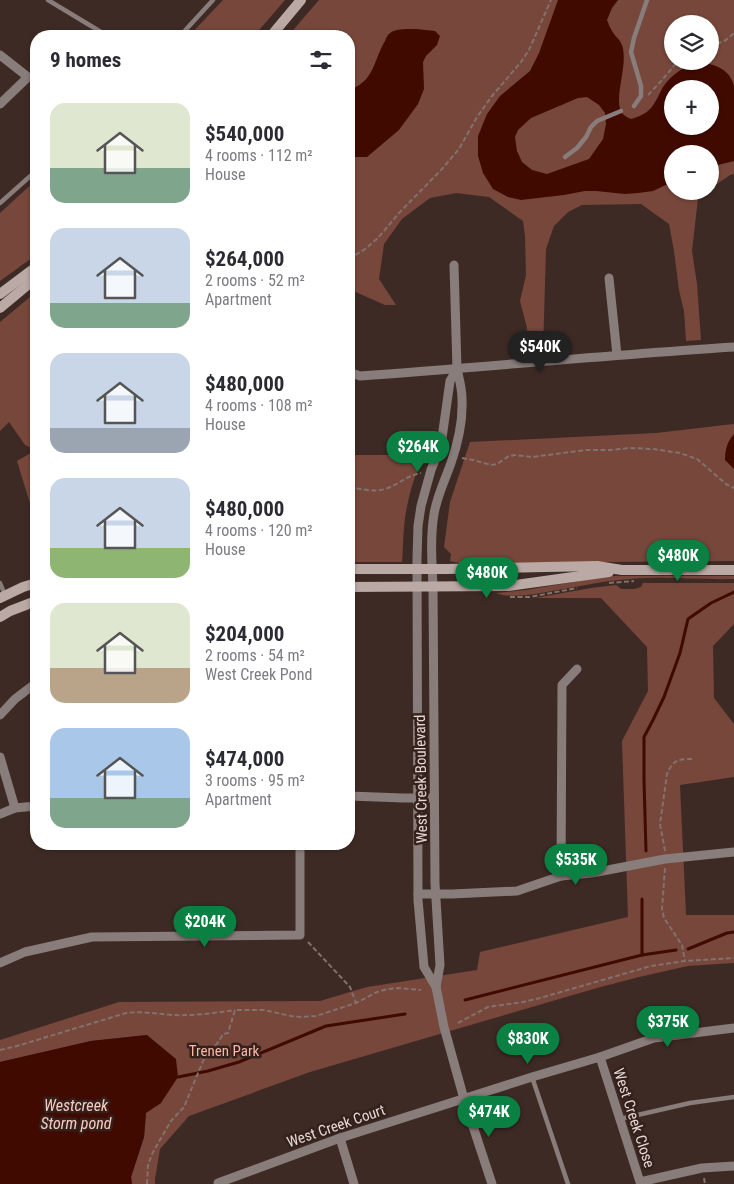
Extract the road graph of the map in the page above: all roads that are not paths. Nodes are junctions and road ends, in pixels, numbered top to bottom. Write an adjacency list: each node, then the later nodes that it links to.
1 (48, 0): 5 (lane)
2 (213, 0): 6 (lane)
3 (301, 0): 7 (street)
4 (647, 0): 10 (lane)
5 (98, 30)
6 (186, 30)
7 (276, 30)
8 (0, 55): 9 (street)
9 (0, 104)
10 (634, 106)
11 (622, 111): 12 (lane)
12 (565, 157)
13 (30, 176): 14 (lane)
14 (0, 203)
15 (454, 265): 23 (street)
16 (30, 272): 19 (street)
17 (609, 278): 22 (street)
18 (30, 283): 20 (street)
19 (0, 294)
20 (0, 308)
21 (734, 347): 22 (street)
22 (617, 355): 23 (street)
23 (456, 369): 24 (street); 26 (street, West Creek Boulevard); 27 (street, West Creek Boulevard)
24 (355, 374)
25 (355, 569): 26 (street)
26 (417, 569): 27 (street); 33 (street, West Creek Boulevard)
27 (432, 569): 28 (street); 34 (street, West Creek Boulevard)
28 (622, 570): 29 (street); 34 (street)
29 (734, 570)
30 (0, 583): 35 (lane)
31 (30, 585): 35 (street)
32 (355, 587): 33 (street)
33 (417, 587): 34 (street); 44 (street, West Creek Boulevard)
34 (433, 587): 45 (street, West Creek Boulevard)
35 (2, 596): 37 (street)
36 (30, 603): 37 (street)
37 (10, 611): 38 (street)
38 (0, 617)
39 (577, 670): 51 (street)
40 (30, 688): 41 (street)
41 (0, 714)
42 (0, 757): 47 (street)
43 (355, 796): 44 (street)
44 (417, 798): 45 (street); 52 (street, West Creek Boulevard)
45 (434, 798): 53 (street, West Creek Boulevard)
46 (30, 807): 47 (street)
47 (15, 808): 48 (street)
48 (0, 814)
49 (300, 850): 54 (street)
50 (734, 852): 51 (street)
51 (561, 876): 53 (street)
52 (418, 894): 53 (street); 55 (street, West Creek Boulevard)
53 (436, 894): 55 (street, West Creek Boulevard)
54 (0, 963)
55 (436, 987): 60 (street, West Creek Boulevard)
56 (734, 1028): 57 (street, West Creek Close)
57 (600, 1057): 58 (street, West Creek Close); 61 (street, West Creek Close)
58 (532, 1076): 60 (street, West Creek Close); 67 (lane)
59 (734, 1097): 61 (lane)
60 (464, 1099): 62 (street, West Creek Court); 66 (street, West Creek Boulevard)
61 (620, 1119): 63 (street, West Creek Close)
62 (340, 1138): 64 (street, West Creek Court); 65 (street)
63 (734, 1166)
64 (218, 1183)
65 (354, 1184)
66 (492, 1184)
67 (568, 1184)

